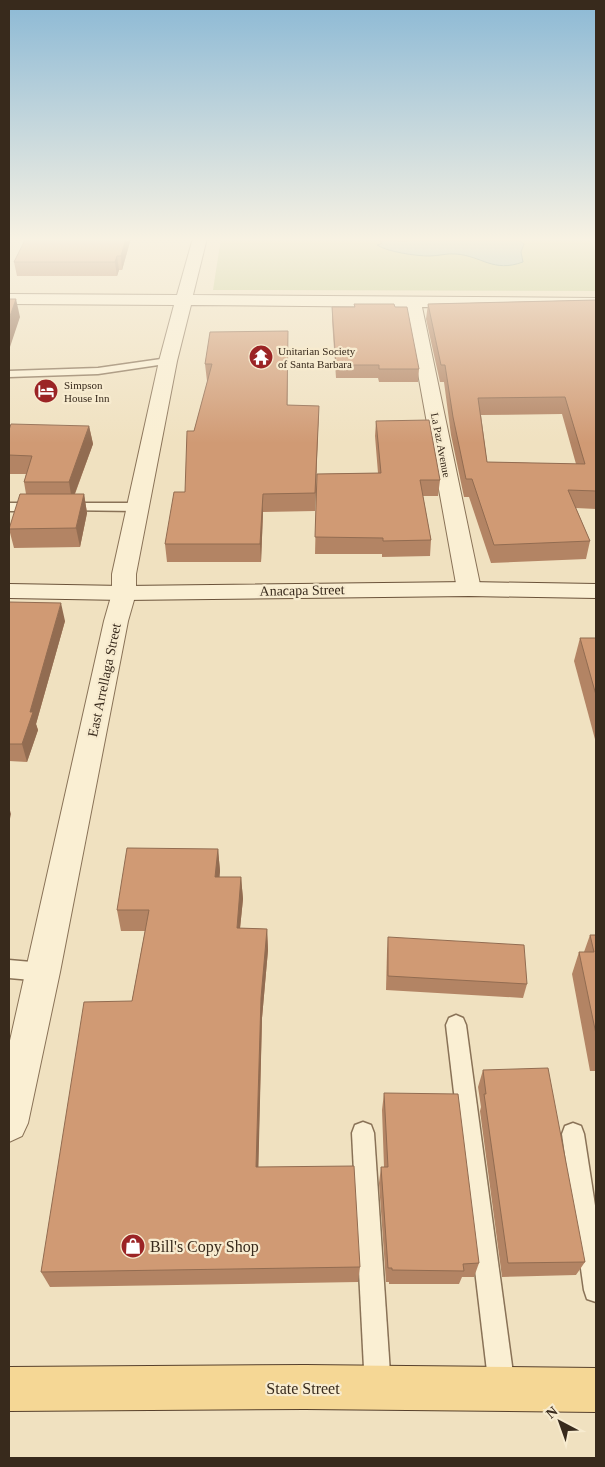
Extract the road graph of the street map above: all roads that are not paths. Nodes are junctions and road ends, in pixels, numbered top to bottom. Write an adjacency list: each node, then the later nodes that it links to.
1 (183, 306): 3 (street, East Arrellaga Street)
2 (414, 306): 7 (street, La Paz Avenue)
3 (168, 361): 4 (lane); 6 (street, East Arrellaga Street)
4 (9, 374)
5 (9, 507): 6 (lane)
6 (138, 508): 10 (street, East Arrellaga Street)
7 (469, 588): 9 (street, Anacapa Street); 10 (street, Anacapa Street)
8 (9, 591): 10 (street, Anacapa Street)
9 (596, 591)
10 (124, 593): 12 (street, East Arrellaga Street)
11 (9, 969): 12 (lane)
12 (43, 972): 14 (street, East Arrellaga Street)
13 (456, 1025): 20 (lane)
14 (9, 1123)
15 (363, 1133): 18 (lane)
16 (574, 1134): 17 (lane)
17 (596, 1290)
18 (378, 1388): 19 (main road, State Street); 20 (main road, State Street)
19 (9, 1389)
20 (502, 1389): 21 (main road, State Street)
21 (596, 1390)

